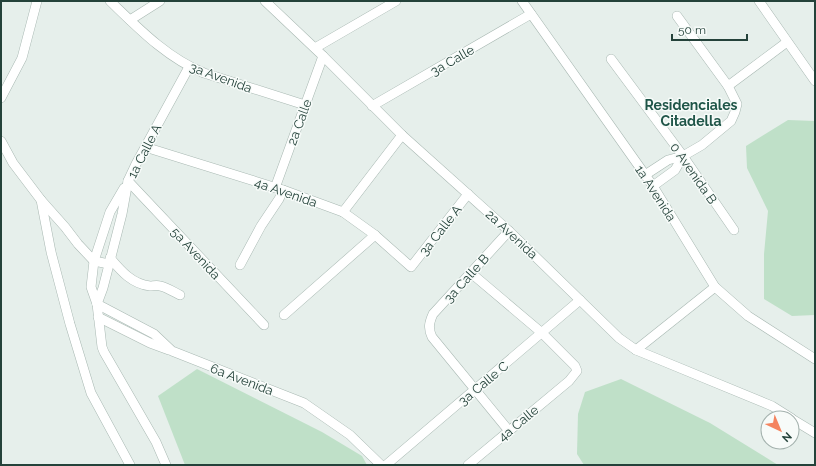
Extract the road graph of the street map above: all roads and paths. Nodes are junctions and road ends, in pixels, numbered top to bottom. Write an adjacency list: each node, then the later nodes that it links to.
1 (37, 1): 18 (street)
2 (110, 1): 10 (street, 3a Avenida)
3 (160, 1): 10 (street)
4 (265, 1): 12 (street, 2a Avenida)
5 (396, 1): 12 (street)
6 (522, 1): 8 (street, 1a Avenida)
7 (759, 1): 11 (street)
8 (531, 14): 20 (street, 3a Calle); 25 (street, 1a Avenida)
9 (677, 16): 17 (street)
10 (130, 20): 15 (street, 3a Avenida)
11 (787, 42): 16 (street); 17 (street)
12 (315, 48): 13 (street, 2a Avenida)
13 (323, 56): 19 (street, 2a Calle); 20 (street, 2a Avenida)
14 (611, 59): 24 (street, 0 Avenida B)
15 (190, 67): 19 (street, 3a Avenida); 23 (street, 1a Calle A)
16 (815, 81)
17 (728, 86): 24 (street)
18 (1, 98)
19 (305, 105): 28 (street, 2a Calle)
20 (372, 106): 21 (street, 2a Avenida)
21 (402, 135): 29 (street, 2a Avenida); 31 (street)
22 (1, 141): 30 (street)
23 (145, 147): 26 (street, 1a Calle A); 28 (street, 4a Avenida)
24 (683, 156): 25 (street); 27 (street); 33 (street, 0 Avenida B)
25 (645, 175): 27 (street, 1a Avenida)
26 (128, 181): 35 (street); 36 (street, 1a Calle A); 46 (street, 5a Avenida)
27 (653, 186): 40 (street, 1a Avenida)
28 (279, 189): 31 (street, 4a Avenida); 37 (street, 2a Calle)
29 (468, 194): 32 (street, 2a Avenida); 38 (street, 3a Calle A)
30 (41, 200): 35 (street); 57 (street)
31 (343, 212): 34 (street, 4a Avenida)
32 (509, 230): 39 (street, 3a Calle B); 42 (street, 2a Avenida)
33 (734, 230)
34 (375, 236): 38 (street, 4a Avenida); 44 (street)
35 (94, 261): 36 (street); 43 (street)
36 (109, 261): 41 (street); 43 (street, 1a Calle A)
37 (240, 265)
38 (411, 267)
39 (471, 273): 47 (street); 52 (street, 3a Calle B)
40 (715, 287): 48 (street); 50 (street, 1a Avenida)
41 (180, 295)
42 (580, 300): 47 (street, 3a Calle C); 48 (street, 2a Avenida)
43 (97, 304): 45 (street); 49 (street, 6a Avenida)
44 (284, 315)
45 (98, 317): 49 (street); 58 (street)
46 (264, 325)
47 (542, 333): 52 (street, 3a Calle C); 55 (street, 4a Calle)
48 (636, 350): 53 (street, 2a Avenida)
49 (172, 351): 59 (street, 6a Avenida)
50 (811, 352): 51 (street, 1a Avenida)
51 (815, 359)
52 (476, 390): 55 (street); 60 (street, 3a Calle C)
53 (779, 410)
54 (800, 423): 56 (street, 2a Avenida)
55 (509, 431): 61 (street, 4a Calle)
56 (815, 433)
57 (130, 465)
58 (166, 465)
59 (381, 465)
60 (386, 465)
61 (468, 465)

